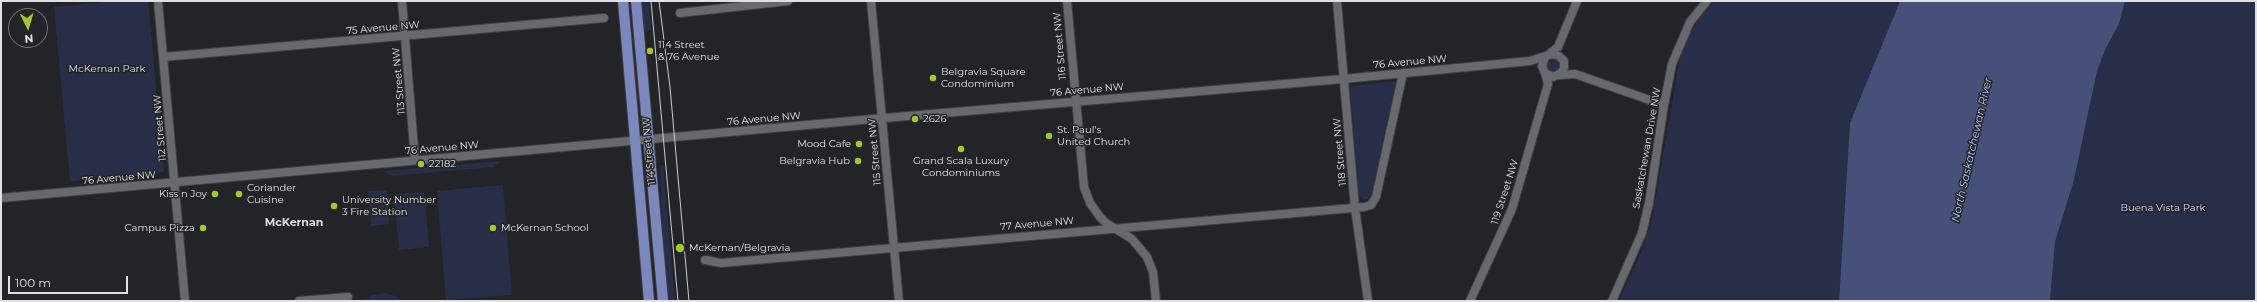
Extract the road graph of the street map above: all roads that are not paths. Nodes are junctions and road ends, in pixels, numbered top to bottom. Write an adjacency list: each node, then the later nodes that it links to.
1 (158, 1): 16 (street, 112 Street NW)
2 (402, 1): 13 (street, 113 Street NW)
3 (623, 1): 29 (main road, 114 Street NW)
4 (636, 1): 28 (main road, 114 Street NW)
5 (788, 1): 11 (street)
6 (871, 1): 27 (street, 115 Street NW)
7 (1066, 1): 25 (street, 116 Street NW)
8 (1337, 1): 23 (street, 118 Street NW)
9 (1576, 1): 14 (street)
10 (1707, 1): 26 (street, Saskatchewan Drive NW)
11 (680, 13)
12 (604, 18): 13 (street, 75 Avenue NW)
13 (405, 36): 16 (street, 75 Avenue NW); 30 (street, 113 Street NW)
14 (1558, 47): 15 (street); 17 (street)
15 (1547, 56): 17 (street, 76 Avenue NW); 18 (street, 76 Avenue NW); 19 (street)
16 (163, 58): 31 (street, 112 Street NW)
17 (1563, 60): 21 (street); 22 (street)
18 (1530, 61): 19 (street); 20 (street, 76 Avenue NW)
19 (1544, 71): 22 (street); 24 (street)
20 (1403, 73): 23 (street, 76 Avenue NW); 33 (street, 77 Avenue NW)
21 (1575, 74): 22 (street); 26 (street)
22 (1558, 75): 24 (street)
23 (1344, 79): 25 (street, 76 Avenue NW); 33 (street, 118 Street NW)
24 (1548, 84): 45 (street, 119 Street NW)
25 (1075, 101): 27 (street, 76 Avenue NW); 34 (street, 116 Street NW)
26 (1664, 105): 46 (street, Saskatchewan Drive NW)
27 (882, 118): 28 (street, 76 Avenue NW); 35 (street, 115 Street NW)
28 (648, 139): 29 (street, 76 Avenue NW); 41 (main road, 114 Street NW)
29 (636, 140): 30 (street, 76 Avenue NW); 40 (main road, 114 Street NW)
30 (415, 160): 31 (street, 76 Avenue NW)
31 (175, 183): 32 (street, 76 Avenue NW); 38 (street, 112 Street NW)
32 (1, 198)
33 (1355, 208): 34 (street, 77 Avenue NW); 44 (street, 118 Street NW)
34 (1112, 228): 35 (street, 77 Avenue NW); 43 (street, 116 Street NW)
35 (894, 248): 36 (street, 77 Avenue NW); 42 (street, 115 Street NW)
36 (705, 260)
37 (348, 297): 39 (street)
38 (185, 301)
39 (298, 301)
40 (649, 301)
41 (663, 301)
42 (899, 301)
43 (1156, 301)
44 (1368, 301)
45 (1470, 301)
46 (1612, 301)

